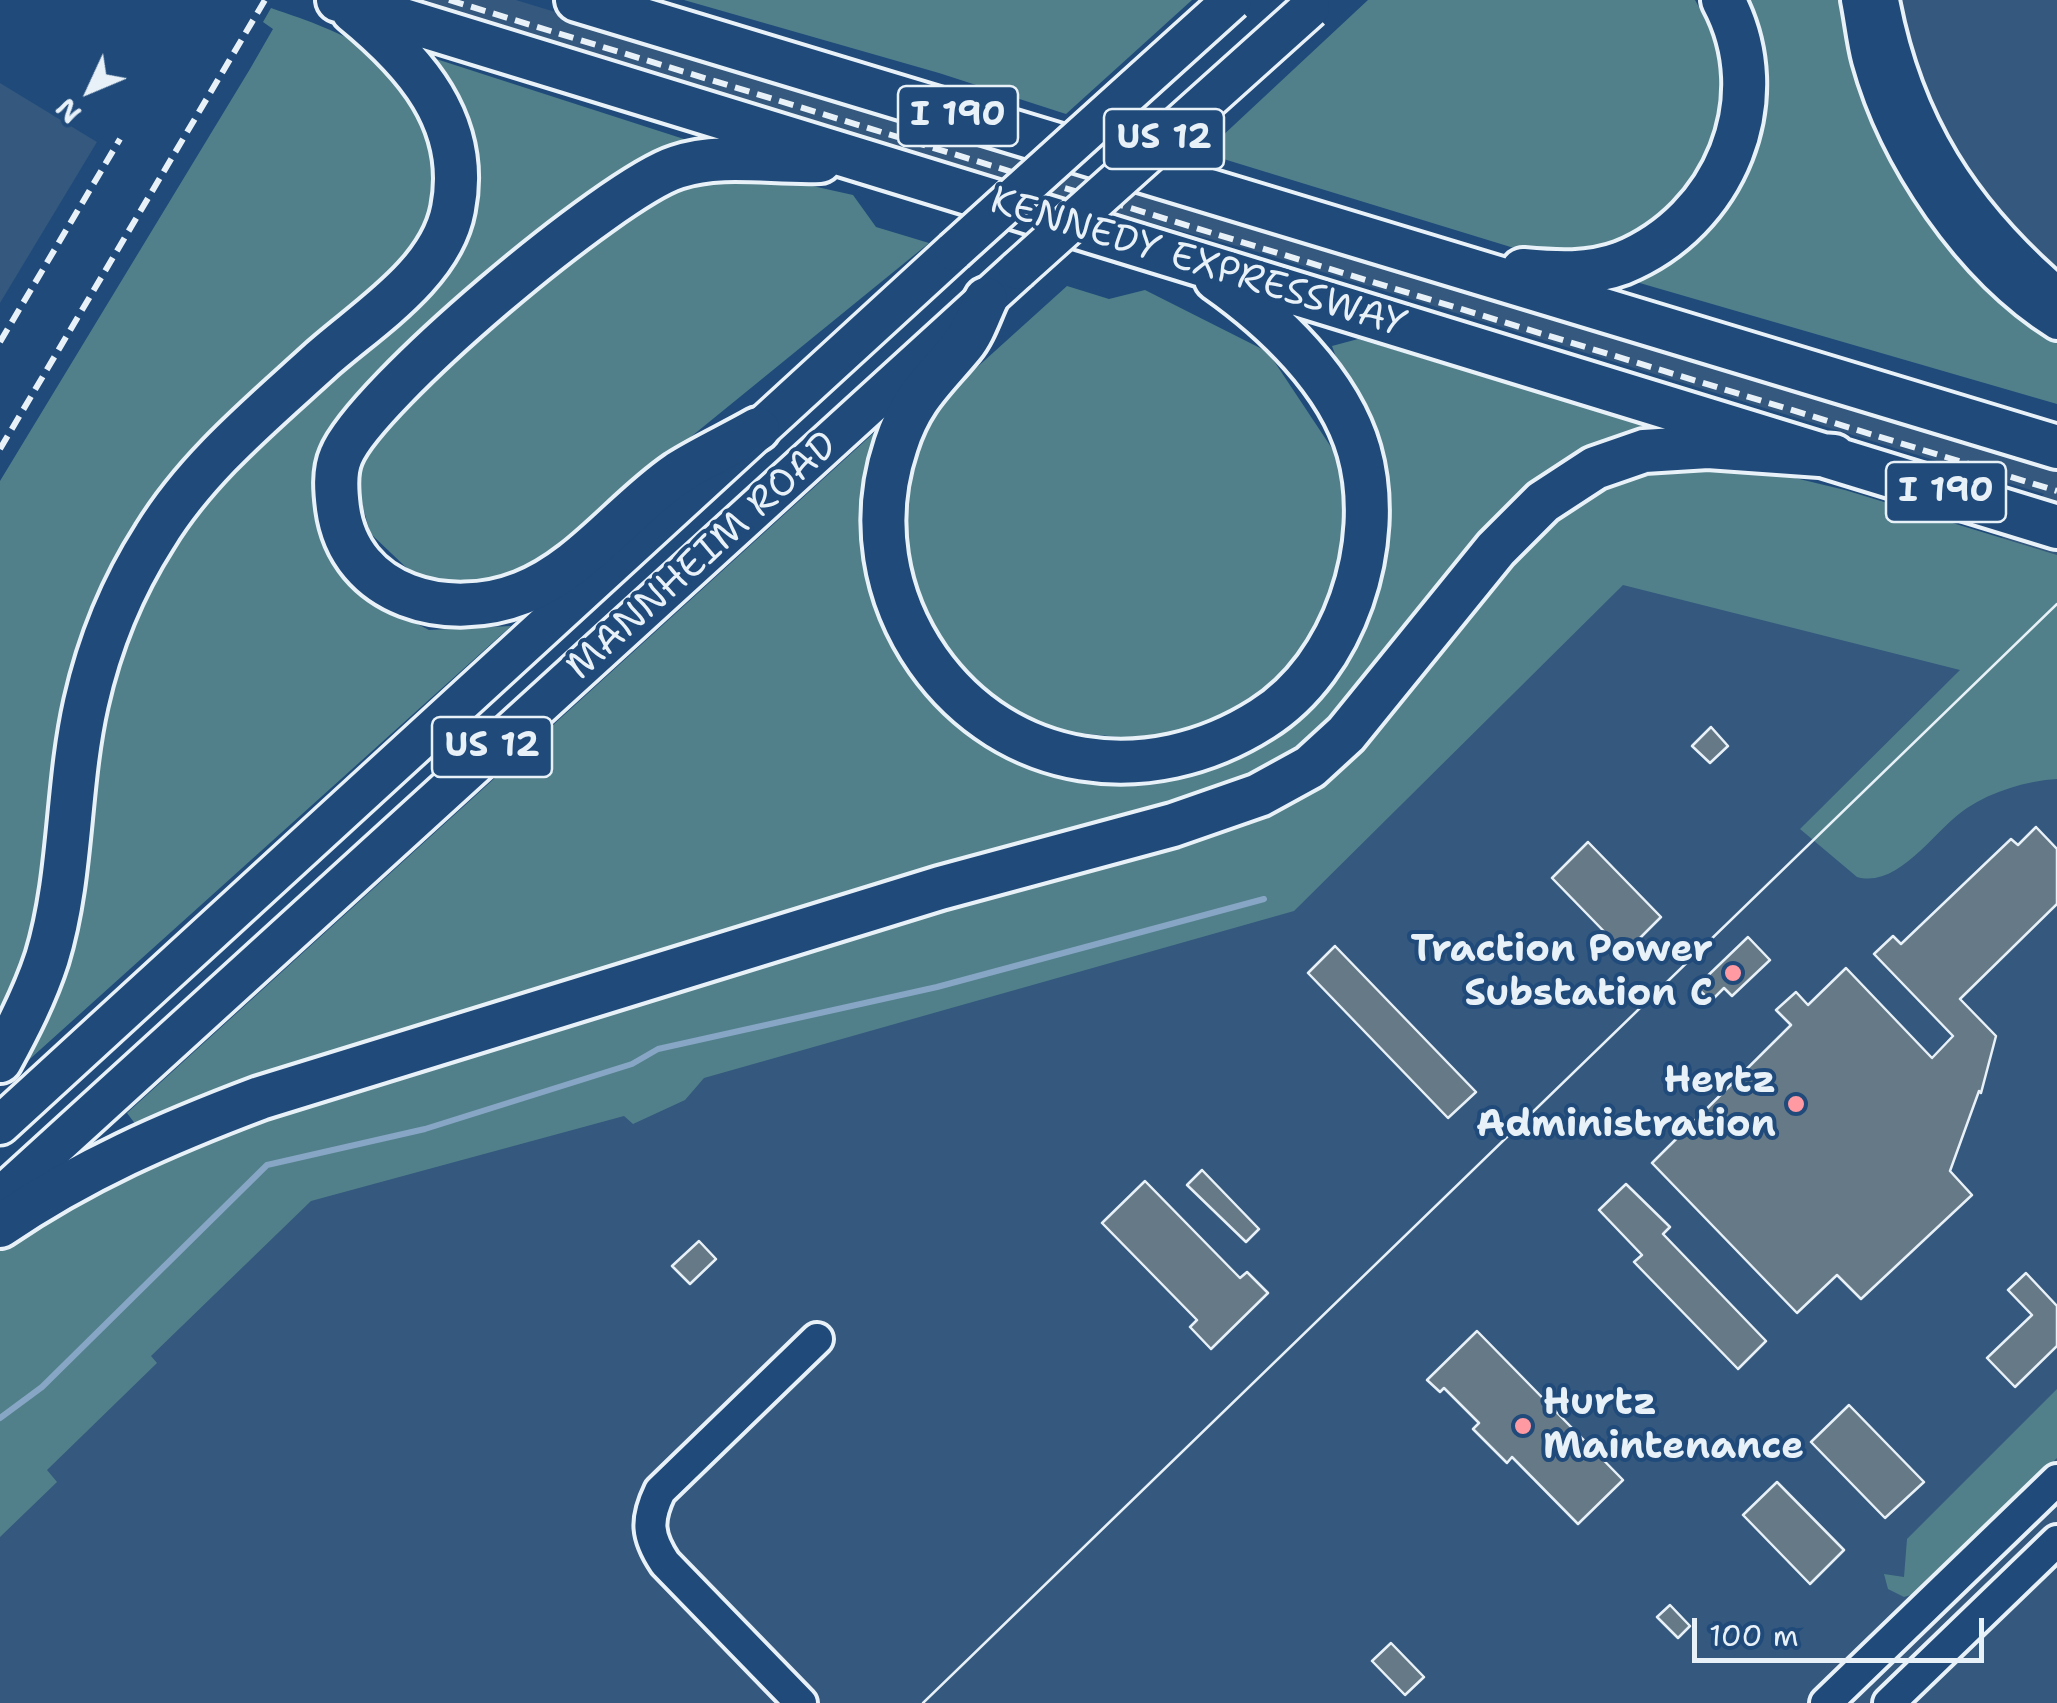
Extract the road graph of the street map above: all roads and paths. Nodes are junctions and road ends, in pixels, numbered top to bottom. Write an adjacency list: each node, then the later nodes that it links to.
1 (340, 0): 8 (highway, KENNEDY EXPRESSWAY / I 190); 18 (highway)
2 (577, 0): 9 (highway, KENNEDY EXPRESSWAY / I 190)
3 (1232, 0): 14 (main road, MANNHEIM ROAD / US 12, bridge)
4 (1723, 0): 9 (highway)
5 (1858, 0): 13 (street)
6 (1884, 0): 11 (street)
7 (1318, 3): 12 (main road, MANNHEIM ROAD / US 12, bridge)
8 (853, 160): 10 (highway, KENNEDY EXPRESSWAY / I 190); 14 (highway)
9 (1340, 231): 15 (highway, KENNEDY EXPRESSWAY / I 190)
10 (1172, 256): 12 (highway); 16 (highway, KENNEDY EXPRESSWAY / I 190)
11 (2057, 292)
12 (986, 299): 20 (main road, MANNHEIM ROAD / US 12)
13 (2057, 324)
14 (758, 429): 19 (main road, MANNHEIM ROAD / US 12)
15 (2057, 447)
16 (1834, 456): 17 (highway, KENNEDY EXPRESSWAY / I 190); 21 (highway)
17 (2057, 527)
18 (0, 1062)
19 (0, 1124)
20 (0, 1197)
21 (0, 1226)
22 (816, 1338): 25 (street)
23 (2057, 1480): 26 (street)
24 (2057, 1541): 27 (street)
25 (801, 1703)
26 (1826, 1703)
27 (1889, 1703)

